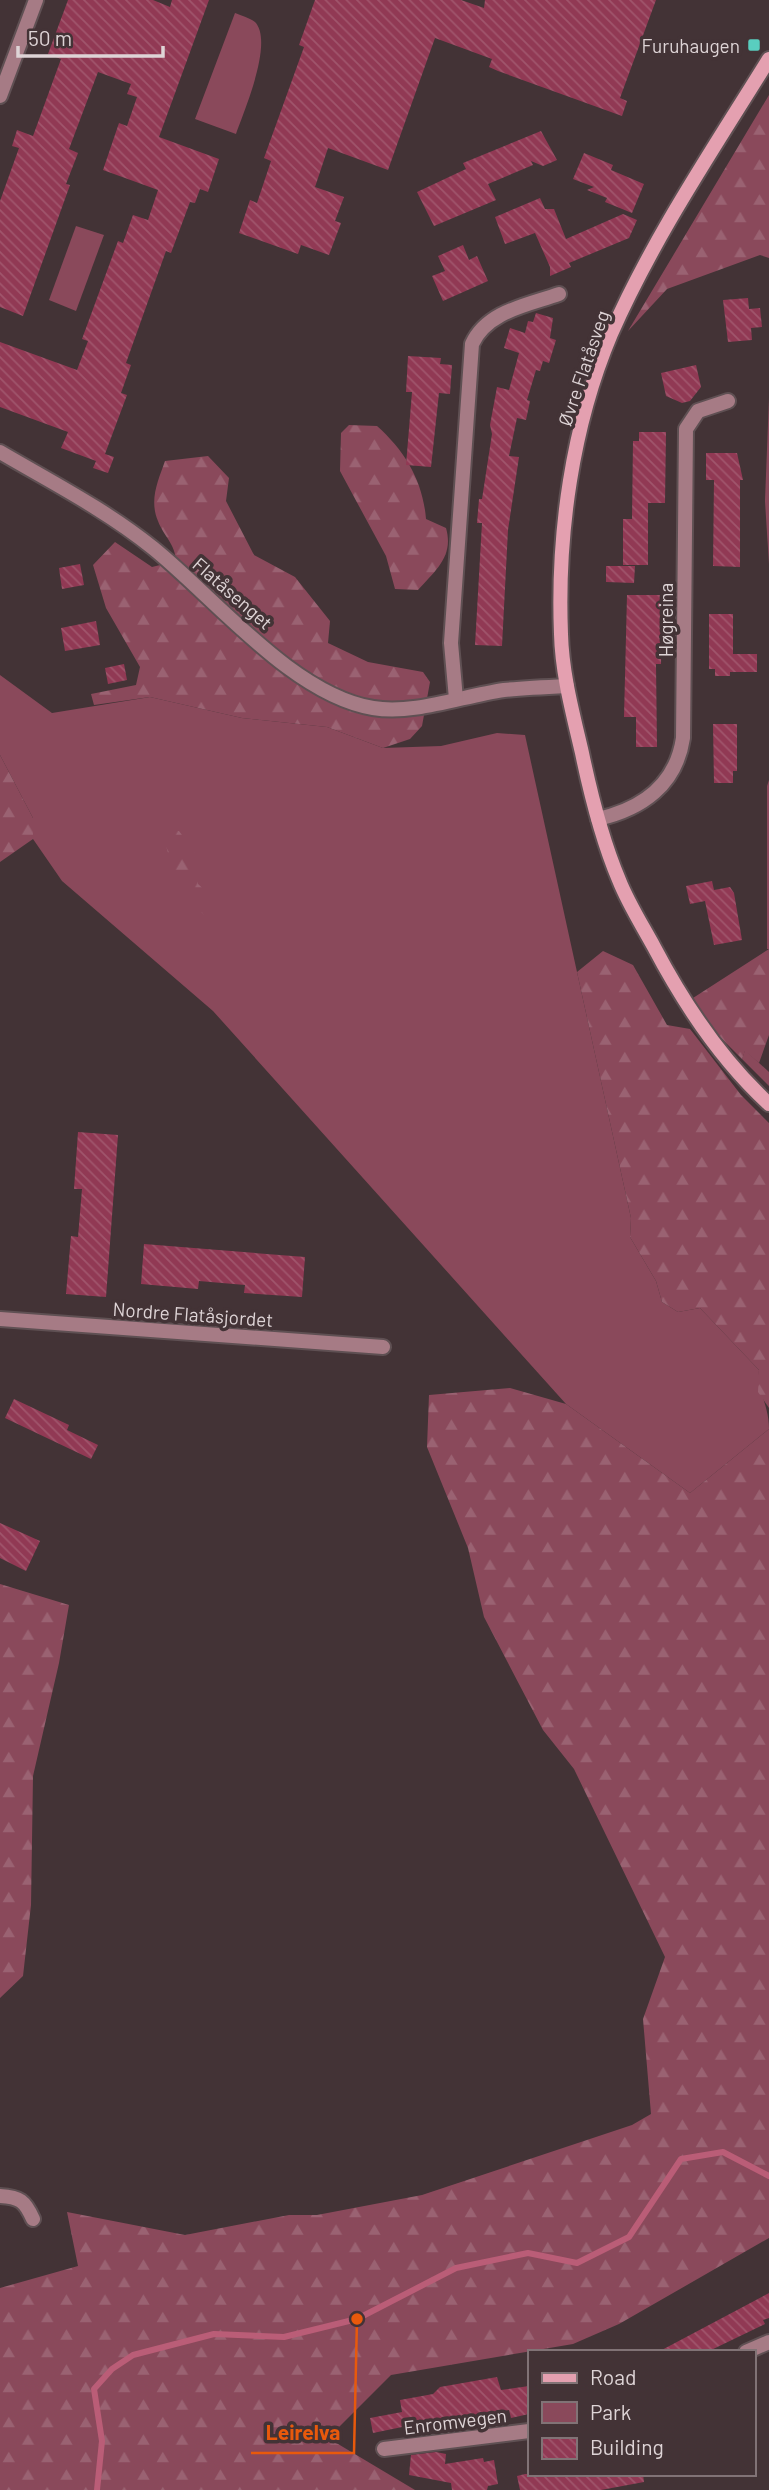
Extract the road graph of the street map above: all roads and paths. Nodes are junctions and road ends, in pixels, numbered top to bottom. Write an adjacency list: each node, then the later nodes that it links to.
1 (36, 0): 3 (street)
2 (769, 59): 7 (street, Øvre Flatåsveg)
3 (0, 96)
4 (559, 294): 8 (street)
5 (728, 401): 9 (street, Høgreina)
6 (0, 452): 8 (street, Flatåsenget)
7 (567, 686): 8 (street, Flatåsenget); 9 (street)
8 (456, 699)
9 (598, 819): 10 (street)
10 (769, 1104)
11 (0, 1319): 12 (street, Nordre Flatåsjordet)
12 (383, 1347)
13 (0, 2196): 14 (street)
14 (33, 2219)
15 (769, 2342): 16 (street)
16 (751, 2350)
17 (528, 2431): 18 (street, Enromvegen)
18 (384, 2449)

